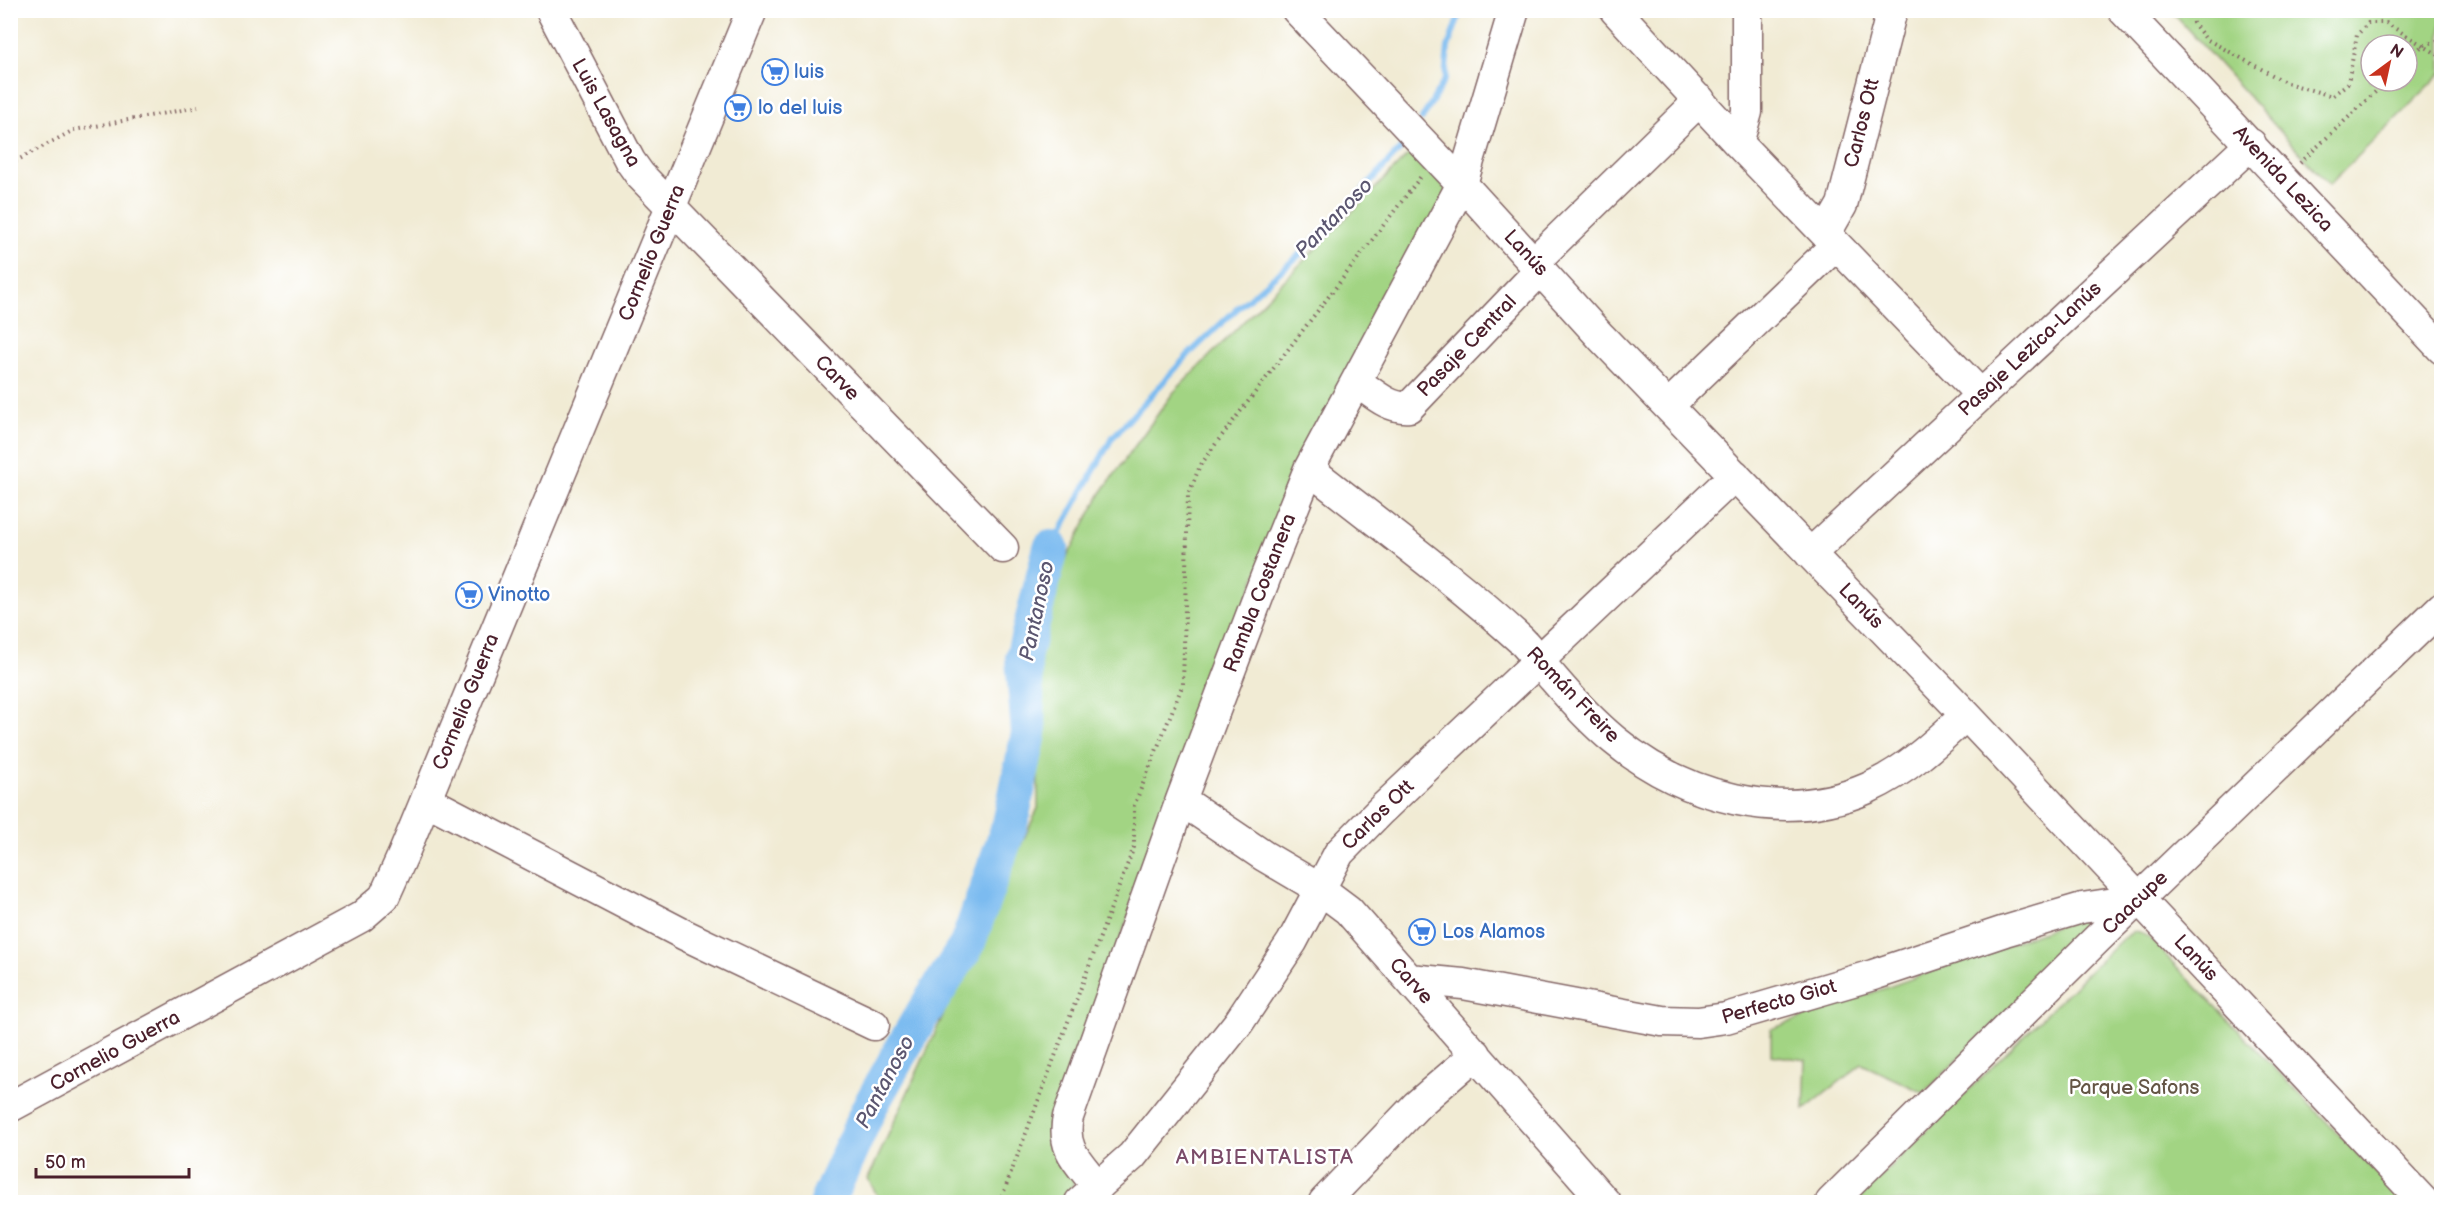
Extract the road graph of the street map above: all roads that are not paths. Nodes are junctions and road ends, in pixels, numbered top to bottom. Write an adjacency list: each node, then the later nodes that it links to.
1 (551, 10): 13 (street, Luis Lasagna)
2 (752, 10): 13 (street, Cornelio Guerra)
3 (1297, 10): 12 (street, Lanús)
4 (1514, 10): 12 (street, Rambla Costanera)
5 (1615, 10): 9 (street)
6 (1747, 10): 10 (street)
7 (1892, 10): 14 (street, Carlos Ott)
8 (2123, 10): 11 (street, Avenida Lezica)
9 (1700, 100): 10 (street); 15 (street)
10 (1738, 143): 14 (street)
11 (2251, 144): 16 (street, Avenida Lezica); 18 (street, Pasaje Lezica-Lanús)
12 (1462, 184): 15 (street, Lanús); 17 (street, Rambla Costanera)
13 (671, 207): 22 (street, Carve); 27 (street, Cornelio Guerra)
14 (1831, 239): 18 (street); 19 (street, Carlos Ott)
15 (1537, 265): 17 (street, Pasaje Central); 19 (street, Lanús)
16 (2442, 349)
17 (1357, 382): 20 (street, Rambla Costanera)
18 (1981, 395): 23 (street, Pasaje Lezica-Lanús)
19 (1670, 405): 21 (street, Lanús)
20 (1309, 469): 25 (street, Román Freire); 28 (street, Rambla Costanera)
21 (1736, 475): 23 (street, Lanús); 25 (street, Carlos Ott)
22 (1003, 548)
23 (1810, 554): 26 (street, Lanús)
24 (2442, 607): 30 (street, Caacupe)
25 (1539, 661): 26 (street, Román Freire); 29 (street, Carlos Ott)
26 (1966, 715): 30 (street, Lanús)
27 (426, 800): 32 (street); 34 (street, Cornelio Guerra)
28 (1181, 800): 29 (street, Carve); 35 (street, Rambla Costanera)
29 (1320, 889): 31 (street, Carve); 35 (street, Carlos Ott)
30 (2140, 899): 31 (street, Perfecto Giot); 38 (street, Caacupe); 39 (street, Lanús)
31 (1409, 979): 33 (street, Carve)
32 (874, 1025)
33 (1476, 1054): 36 (street); 37 (street, Carve)
34 (15, 1095)
35 (1089, 1195)
36 (1324, 1203)
37 (1605, 1203)
38 (1832, 1203)
39 (2424, 1203)

